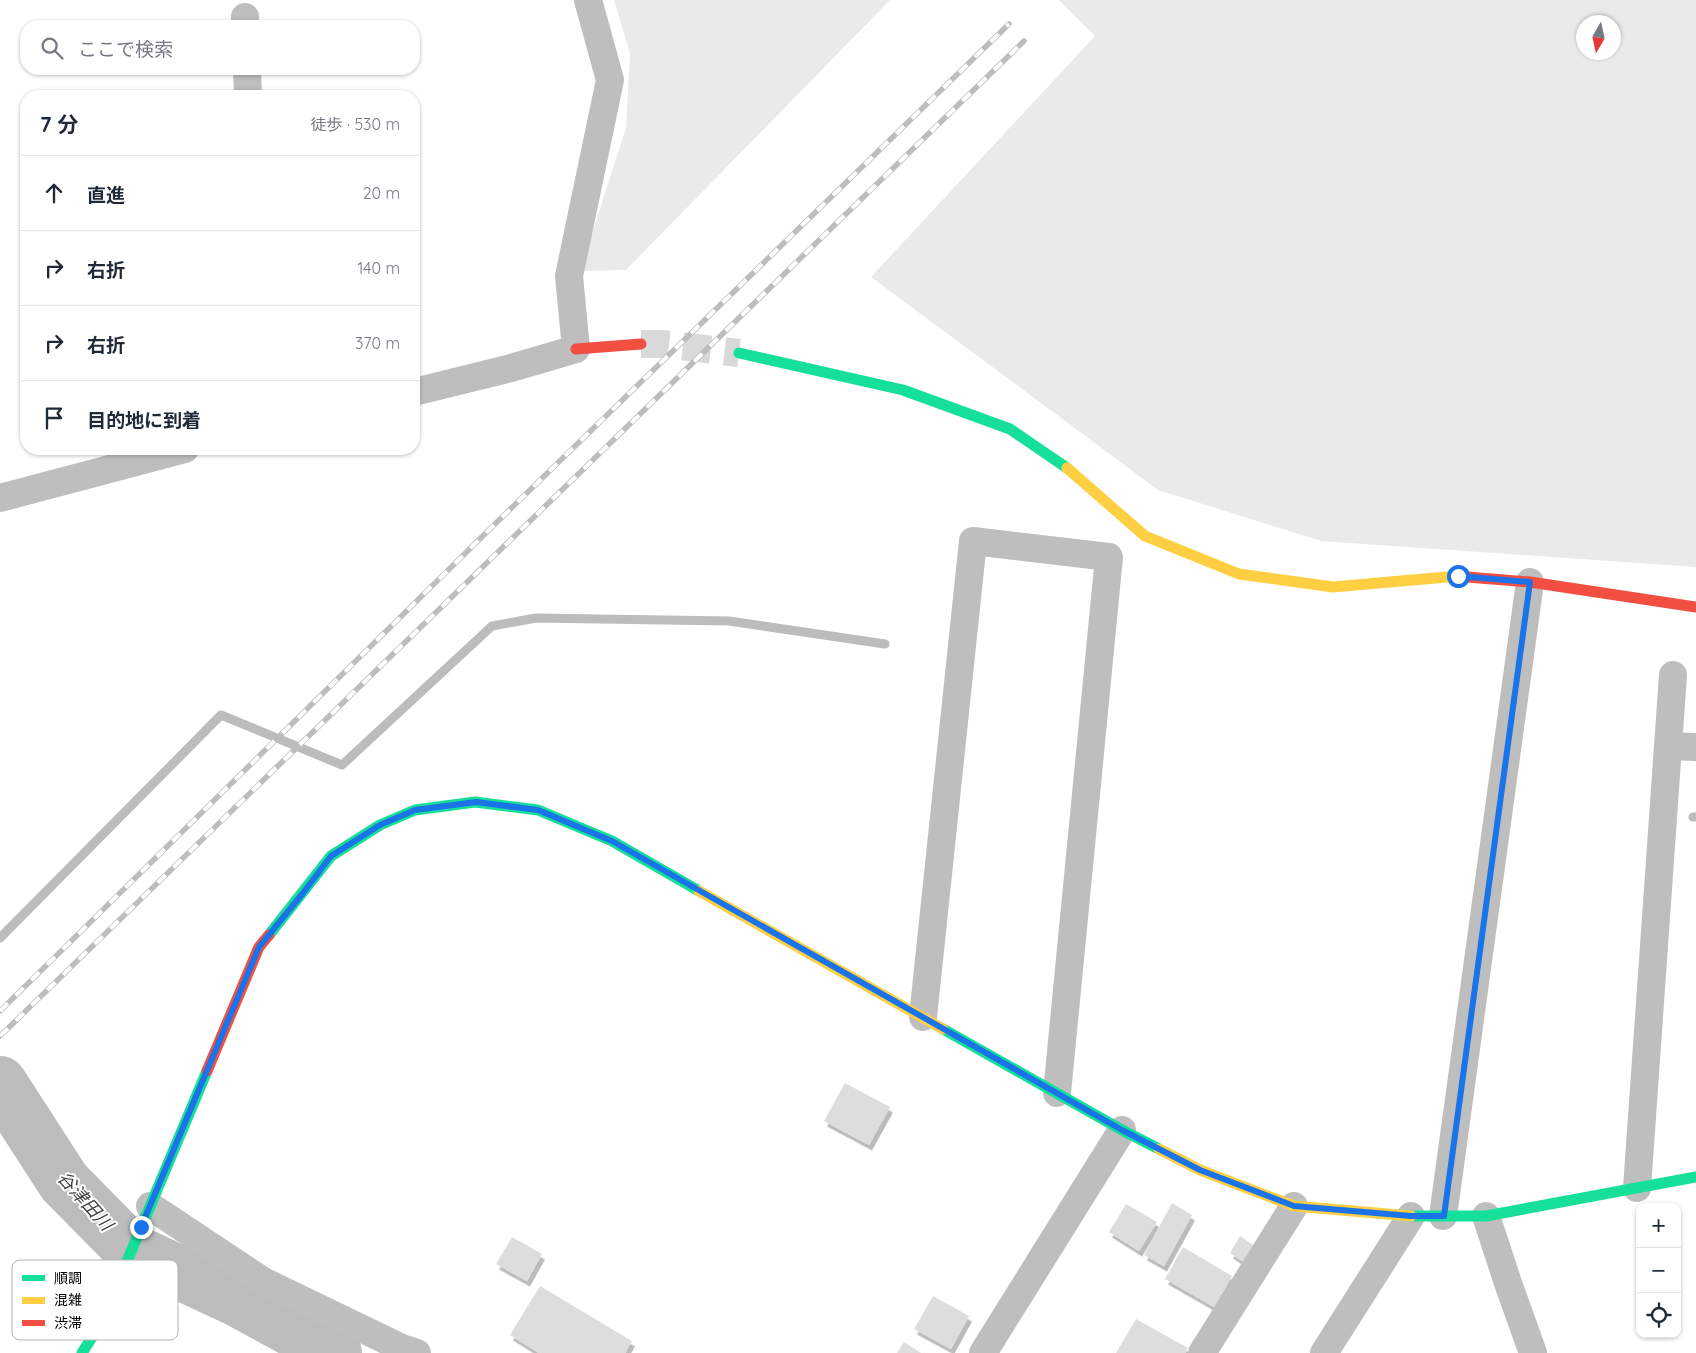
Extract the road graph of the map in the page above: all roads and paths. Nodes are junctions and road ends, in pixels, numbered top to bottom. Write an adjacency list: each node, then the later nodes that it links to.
1 (588, 0): 5 (street)
2 (247, 75): 3 (street)
3 (248, 90)
4 (641, 344): 5 (street)
5 (576, 349): 7 (street)
6 (739, 353): 10 (street)
7 (420, 391)
8 (162, 455): 9 (street)
9 (0, 498)
10 (1530, 582): 11 (street); 23 (street)
11 (1696, 607)
12 (1673, 675): 13 (street)
13 (1668, 746): 14 (street); 19 (street)
14 (1696, 747)
15 (923, 1017): 16 (street); 16 (street); 21 (street)
16 (1056, 1093): 17 (street)
17 (1122, 1130): 20 (street); 29 (street)
18 (1696, 1177): 19 (street)
19 (1637, 1188): 24 (street)
20 (1294, 1206): 22 (street); 30 (street)
21 (146, 1216): 25 (street); 28 (street)
22 (1411, 1216): 23 (street); 31 (street)
23 (1444, 1216): 24 (street)
24 (1486, 1216): 32 (street)
25 (128, 1260)
26 (90, 1340): 27 (street)
27 (82, 1353)
28 (417, 1353)
29 (983, 1353)
30 (1202, 1353)
31 (1324, 1353)
32 (1533, 1353)

